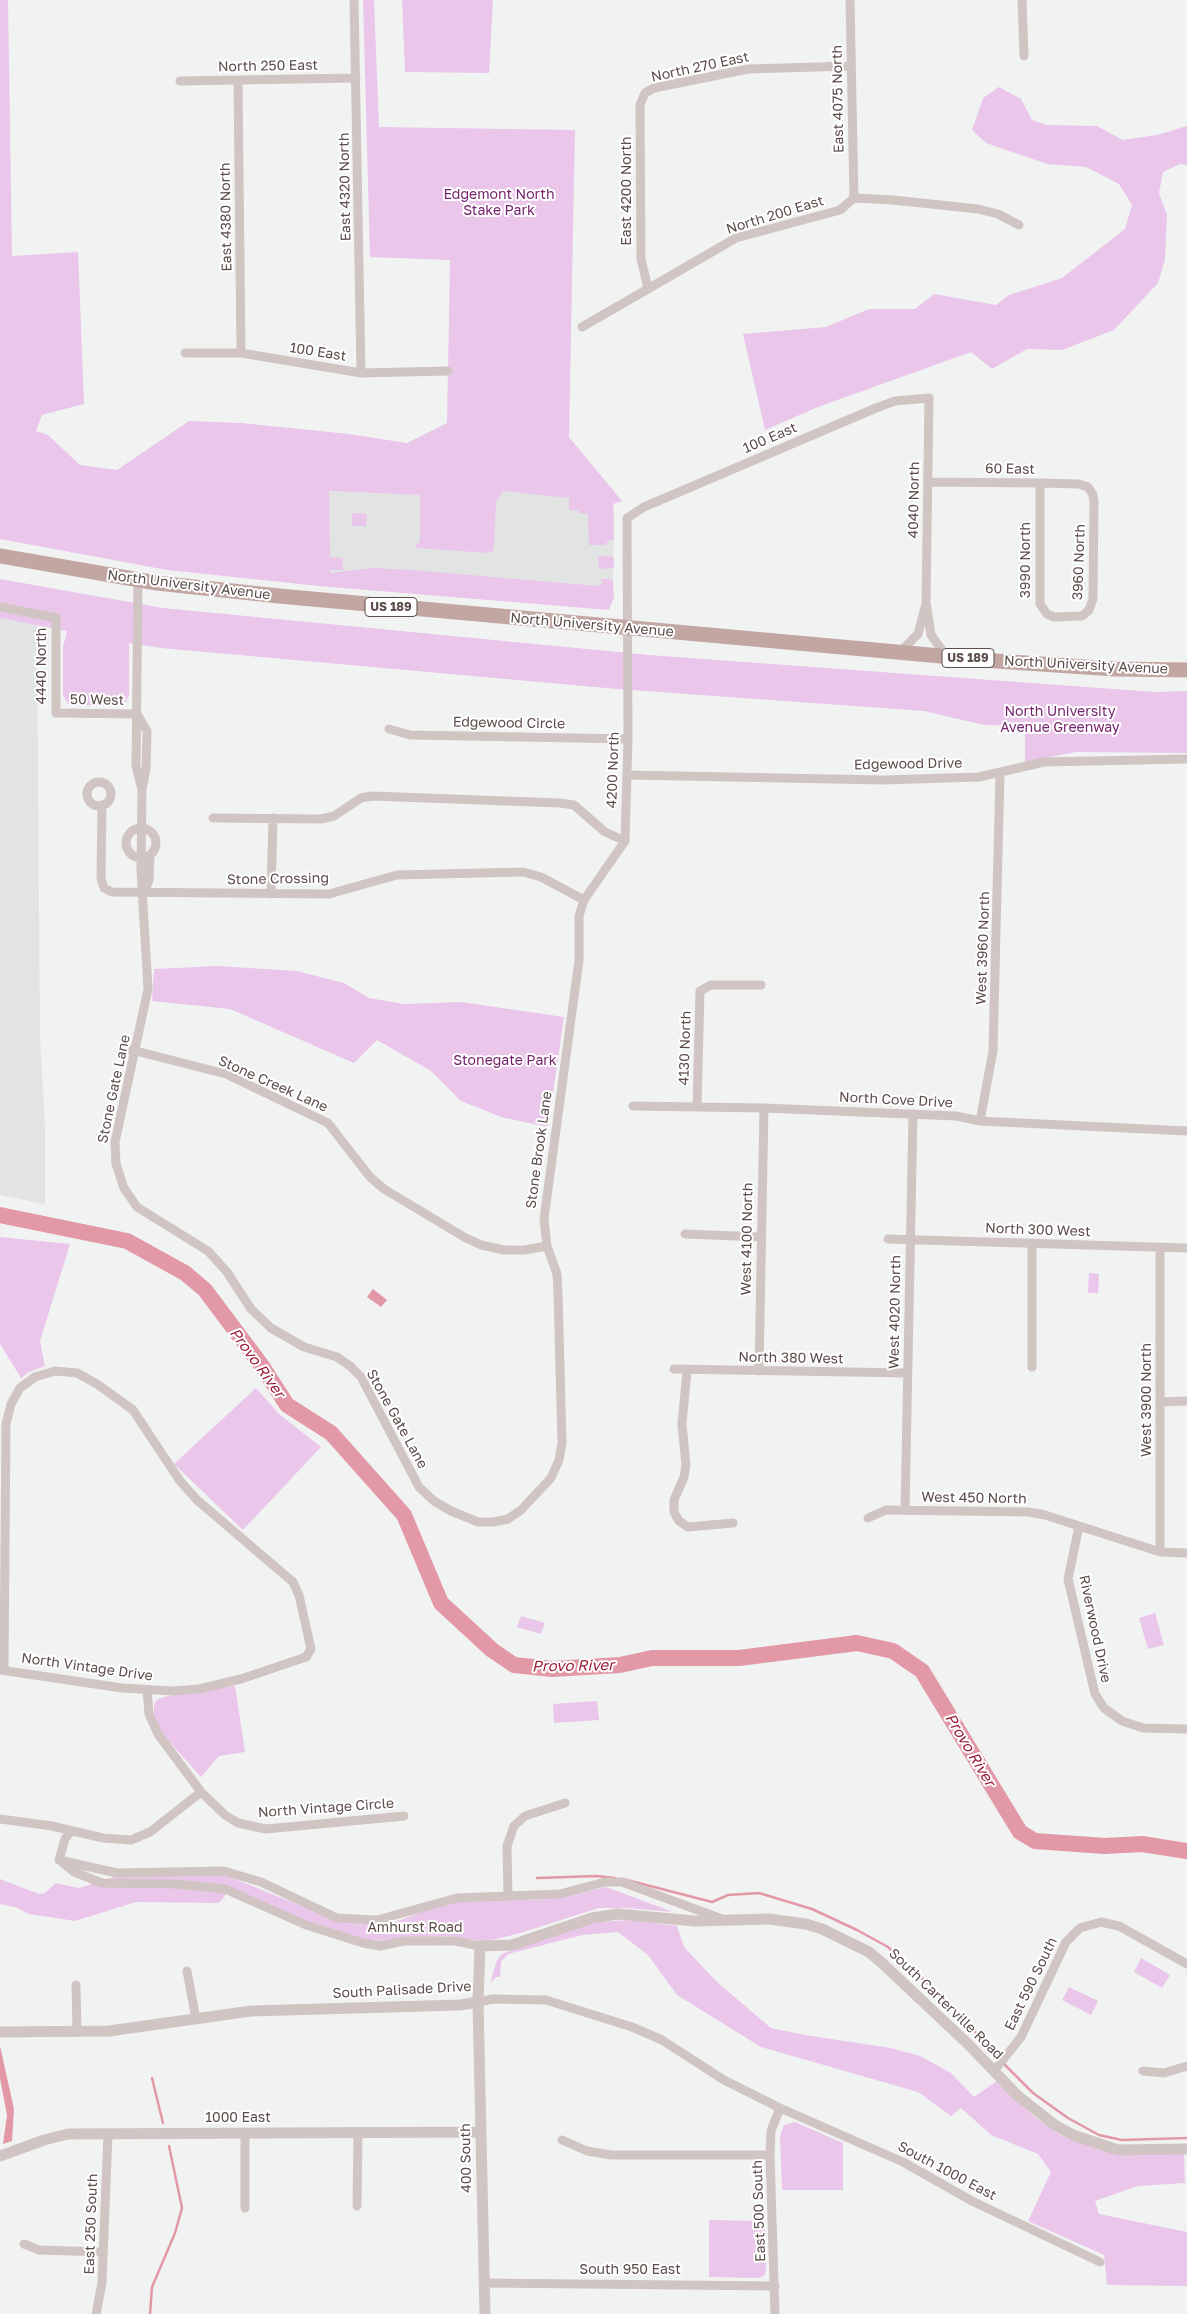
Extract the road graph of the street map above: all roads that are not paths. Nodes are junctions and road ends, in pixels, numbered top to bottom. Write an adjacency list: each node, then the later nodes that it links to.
1 (354, 0): 6 (street, East 4320 North)
2 (850, 0): 5 (street, East 4075 North)
3 (1022, 0): 4 (street)
4 (1024, 56)
5 (851, 66): 9 (street, North 270 East); 10 (street, East 4075 North)
6 (356, 78): 8 (street, North 250 East); 17 (street, East 4320 North)
7 (180, 81): 8 (street, North 250 East)
8 (238, 81): 15 (street, East 4380 North)
9 (645, 93): 12 (street, East 4200 North)
10 (854, 198): 11 (street); 12 (street, North 200 East)
11 (1019, 225)
12 (648, 288): 13 (street, North 200 East)
13 (582, 327)
14 (184, 353): 15 (street, 100 East)
15 (241, 353): 17 (street, 100 East)
16 (448, 371): 17 (street, 100 East)
17 (361, 373)
18 (929, 398): 19 (street, 4040 North); 22 (street, 100 East)
19 (929, 482): 20 (street, 60 East); 25 (street, 4040 North)
20 (1040, 483): 21 (street, 60 East); 27 (street, 3990 North)
21 (1090, 489): 27 (street, 3960 North)
22 (627, 518): 28 (street, 4200 North)
23 (0, 556): 24 (highway, North University Avenue / US 189)
24 (138, 580): 28 (highway, North University Avenue / US 189); 33 (street, Stone Gate Lane)
25 (926, 602): 29 (street, 4040 North); 30 (street, 4040 North)
26 (0, 607): 32 (street, 4440 North)
27 (1066, 617)
28 (628, 628): 29 (highway, North University Avenue / US 189); 35 (street, 4200 North)
29 (898, 652): 30 (highway, North University Avenue / US 189)
30 (947, 657): 31 (highway, North University Avenue / US 189)
31 (1187, 670)
32 (56, 713): 33 (street, 50 West)
33 (137, 714): 42 (street, Stone Gate Lane)
34 (390, 729): 35 (street, Edgewood Circle)
35 (628, 739): 38 (street, 4200 North)
36 (1187, 759): 37 (street, Edgewood Drive)
37 (1000, 774): 38 (street, Edgewood Drive); 55 (street, West 3960 North)
38 (627, 775): 43 (street, 4200 North)
39 (102, 805): 45 (street, Stone Crossing)
40 (213, 818): 41 (street)
41 (274, 818): 43 (street); 46 (street)
42 (141, 829): 44 (street, Stone Gate Lane); 44 (street, Stone Gate Lane); 44 (street)
43 (625, 841): 47 (street)
44 (145, 856): 45 (street, Stone Gate Lane)
45 (144, 894): 46 (street, Stone Crossing); 50 (street, Stone Gate Lane)
46 (271, 894): 47 (street, Stone Crossing)
47 (584, 900): 62 (street, Stone Brook Lane)
48 (761, 984): 52 (street, 4130 North)
49 (124, 1048): 50 (street, Stone Creek Lane)
50 (136, 1051): 62 (street, Stone Creek Lane); 72 (street, Stone Gate Lane)
51 (633, 1106): 52 (street, North Cove Drive)
52 (697, 1107): 53 (street, North Cove Drive)
53 (764, 1108): 54 (street, North Cove Drive); 58 (street, West 4100 North)
54 (913, 1114): 55 (street, North Cove Drive); 60 (street, West 4020 North)
55 (980, 1121): 56 (street, North Cove Drive)
56 (1187, 1131)
57 (685, 1234): 58 (street)
58 (761, 1237): 68 (street, West 4100 North)
59 (888, 1239): 60 (street, North 300 West)
60 (910, 1240): 61 (street, North 300 West); 69 (street, West 4020 North)
61 (1032, 1244): 63 (street, North 300 West); 65 (street)
62 (547, 1246): 72 (street, Stone Brook Lane)
63 (1160, 1247): 64 (street, North 300 West); 71 (street, West 3900 North)
64 (1187, 1248)
65 (1032, 1367)
66 (674, 1369): 67 (street, North 380 West)
67 (687, 1371): 68 (street, North 380 West); 75 (street)
68 (759, 1371): 69 (street, North 380 West)
69 (907, 1373): 73 (street, West 4020 North)
70 (1187, 1401): 71 (street)
71 (1161, 1402): 77 (street, West 3900 North)
72 (522, 1510)
73 (905, 1510): 74 (street, West 450 North); 76 (street, West 450 North)
74 (868, 1518)
75 (733, 1522)
76 (1079, 1526): 77 (street, West 450 North); 81 (street, Riverwood Drive)
77 (1160, 1552): 78 (street, West 450 North)
78 (1187, 1553)
79 (2, 1670): 80 (street, North Vintage Drive); 80 (street, North Vintage Drive)
80 (147, 1690): 82 (street, North Vintage Circle)
81 (1187, 1730)
82 (201, 1792): 84 (street, North Vintage Circle); 86 (street)
83 (564, 1803): 88 (street)
84 (404, 1816)
85 (0, 1819): 86 (street)
86 (71, 1831): 87 (street)
87 (60, 1860): 88 (street, South Carterville Road); 90 (street, Amhurst Road)
88 (508, 1896): 89 (street, South Carterville Road)
89 (724, 1920): 90 (street, Amhurst Road); 100 (street, South Carterville Road)
90 (480, 1946): 94 (street, 400 South)
91 (1187, 1964): 100 (street, East 590 South)
92 (186, 1971): 95 (street)
93 (76, 1985): 97 (street)
94 (478, 2002): 95 (street, South Palisade Drive); 101 (street, South Palisade Drive); 103 (street, 400 South)
95 (196, 2018): 97 (street, South Palisade Drive)
96 (0, 2032): 97 (street, South Palisade Drive)
97 (77, 2032)
98 (1187, 2066): 99 (street)
99 (1143, 2070)
100 (994, 2071): 107 (street, South Carterville Road)
101 (780, 2108): 108 (street, East 500 South); 114 (street, South 1000 East)
102 (358, 2132): 103 (street, 1000 East); 104 (street, 1000 East); 110 (street)
103 (481, 2132): 115 (street, 400 South)
104 (244, 2133): 105 (street, 1000 East); 111 (street)
105 (108, 2134): 109 (street, 1000 East); 113 (street, East 250 South)
106 (562, 2140): 108 (street)
107 (1187, 2149)
108 (770, 2155): 116 (street, East 500 South)
109 (0, 2156)
110 (357, 2206)
111 (245, 2208)
112 (24, 2244): 113 (street)
113 (103, 2252): 117 (street, East 250 South)
114 (1100, 2262)
115 (484, 2283): 116 (street, South 950 East); 118 (street, 400 South)
116 (775, 2286): 119 (street, East 500 South)
117 (96, 2314)
118 (486, 2314)
119 (775, 2314)

